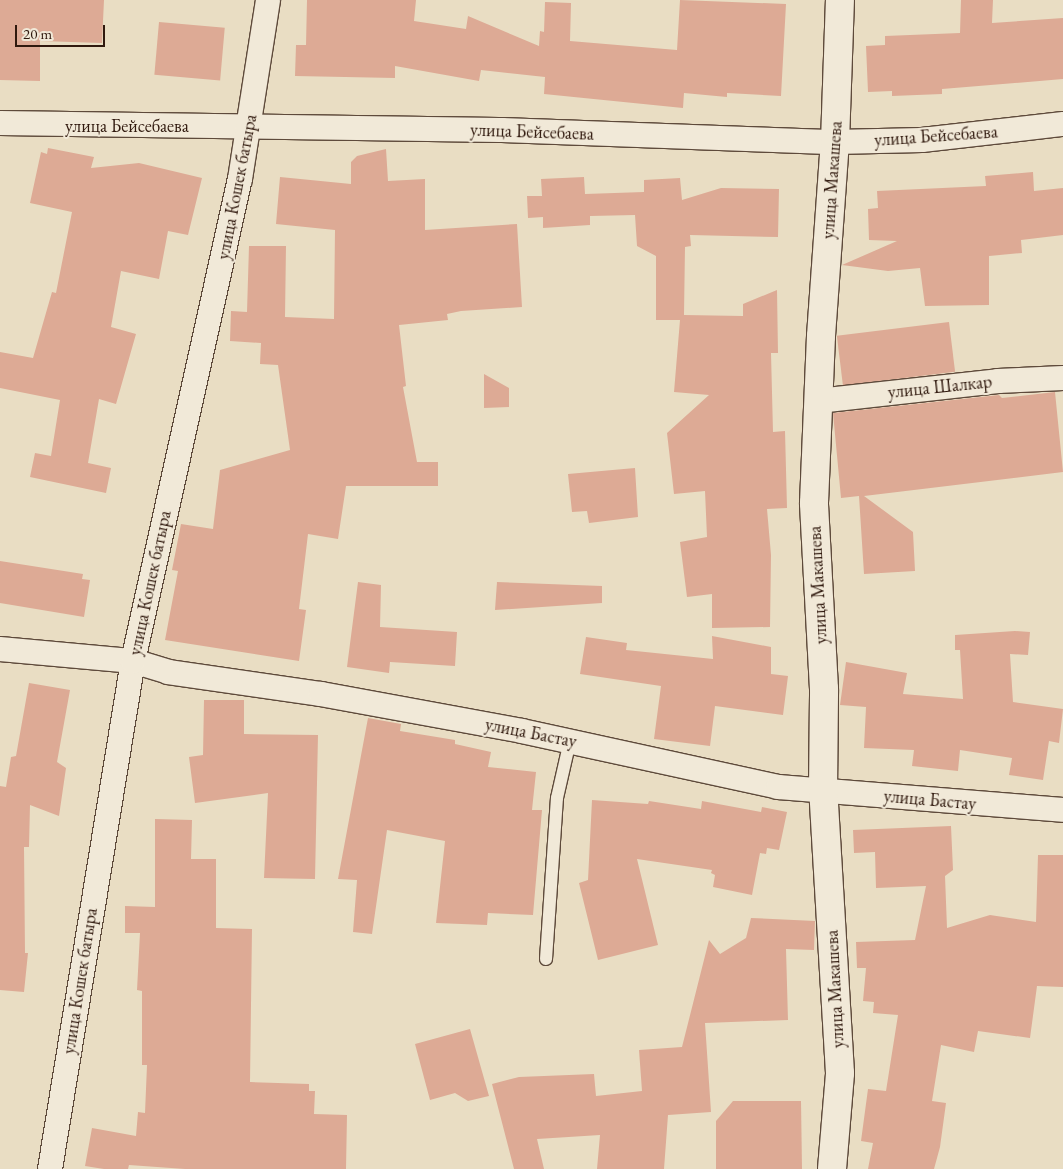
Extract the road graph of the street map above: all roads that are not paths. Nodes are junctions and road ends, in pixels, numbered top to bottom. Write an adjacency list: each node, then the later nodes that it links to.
1 (268, 0): 5 (street, улица Кошек батыра)
2 (840, 0): 6 (street, улица Макашева)
3 (0, 123): 5 (street, улица Бейсебаева)
4 (1063, 124): 6 (street, улица Бейсебаева)
5 (250, 126): 6 (street, улица Бейсебаева); 10 (street, улица Кошек батыра)
6 (835, 142): 8 (street, улица Макашева)
7 (1063, 378): 8 (street, улица Шалкар)
8 (818, 401): 12 (street, улица Макашева)
9 (0, 649): 10 (street, улица Бастау)
10 (133, 661): 11 (street, улица Бастау); 15 (street, улица Кошек батыра)
11 (570, 741): 12 (street, улица Бастау); 14 (lane)
12 (823, 791): 13 (street, улица Бастау); 16 (street, улица Макашева)
13 (1063, 810)
14 (546, 959)
15 (50, 1169)
16 (832, 1169)

